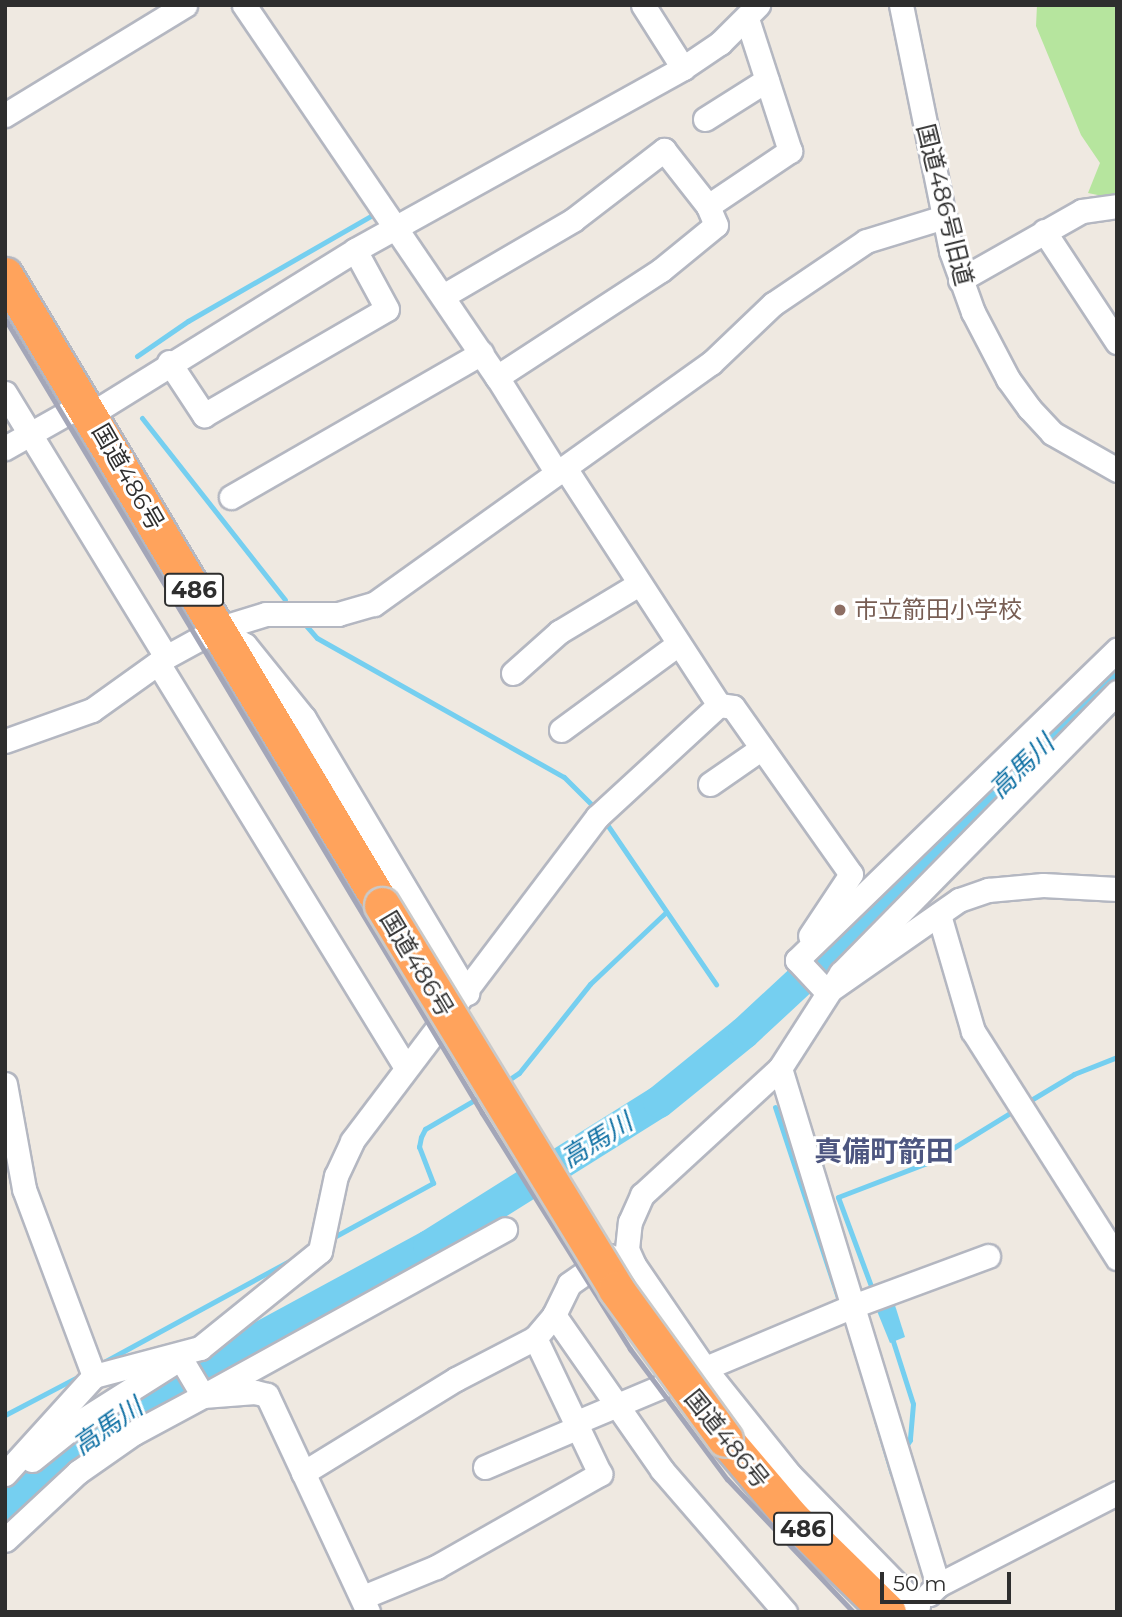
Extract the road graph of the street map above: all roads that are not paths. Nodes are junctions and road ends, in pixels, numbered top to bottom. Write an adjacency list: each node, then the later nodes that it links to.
1 (185, 5): 8 (street)
2 (244, 5): 13 (street)
3 (643, 5): 6 (street)
4 (901, 5): 12 (street, 国道486号旧道)
5 (753, 9): 6 (street); 7 (street)
6 (683, 68): 13 (street)
7 (768, 80): 9 (street); 10 (street)
8 (5, 115)
9 (705, 119)
10 (708, 206): 18 (street); 22 (street)
11 (1117, 206): 14 (street)
12 (944, 217): 17 (street, 国道486号旧道); 28 (street)
13 (394, 227): 15 (street); 18 (street)
14 (1044, 231): 17 (street); 19 (street)
15 (355, 250): 21 (street); 21 (street)
16 (5, 275): 24 (highway, 国道486号 / 486)
17 (960, 280): 27 (street, 国道486号旧道)
18 (443, 296): 20 (street)
19 (1117, 342)
20 (481, 353): 22 (street); 29 (street)
21 (169, 362): 24 (street)
22 (497, 377): 28 (street)
23 (5, 393): 25 (street)
24 (88, 408): 25 (street); 31 (highway, 国道486号 / 486)
25 (29, 435): 26 (street); 34 (street)
26 (5, 448)
27 (1117, 470)
28 (561, 471): 30 (street); 31 (street)
29 (231, 496)
30 (639, 584): 32 (street); 35 (street)
31 (217, 629): 34 (street); 46 (street); 71 (highway, 国道486号 / 486, bridge)
32 (678, 644): 37 (street); 38 (street)
33 (1117, 650): 44 (street)
34 (162, 660): 39 (street); 47 (street)
35 (513, 673)
36 (1117, 692): 45 (street)
37 (719, 705): 40 (street); 46 (street)
38 (561, 730)
39 (5, 741)
40 (762, 748): 41 (street); 44 (street)
41 (710, 784)
42 (1117, 889): 43 (street)
43 (939, 915): 45 (street); 53 (street)
44 (800, 963): 45 (street)
45 (823, 989): 48 (street)
46 (467, 993): 47 (street)
47 (406, 1068): 57 (street)
48 (780, 1068): 51 (street); 54 (street)
49 (5, 1084): 59 (street)
50 (505, 1229): 60 (street)
51 (627, 1249): 55 (street); 58 (street)
52 (988, 1256): 54 (street)
53 (1117, 1258)
54 (858, 1305): 58 (street); 69 (street)
55 (554, 1315): 56 (street); 61 (street)
56 (535, 1338): 62 (street); 64 (street)
57 (189, 1357): 59 (street); 60 (street); 66 (street)
58 (705, 1369): 61 (street); 71 (street)
59 (94, 1376): 65 (street)
60 (200, 1392): 64 (street); 68 (street)
61 (615, 1405): 62 (street); 72 (street)
62 (578, 1424): 63 (street); 70 (street)
63 (485, 1467)
64 (303, 1473): 70 (street)
65 (5, 1474)
66 (5, 1483)
67 (1117, 1493): 69 (street)
68 (5, 1540)
69 (938, 1586): 71 (street)
70 (366, 1604)
71 (910, 1610)
72 (785, 1612)

